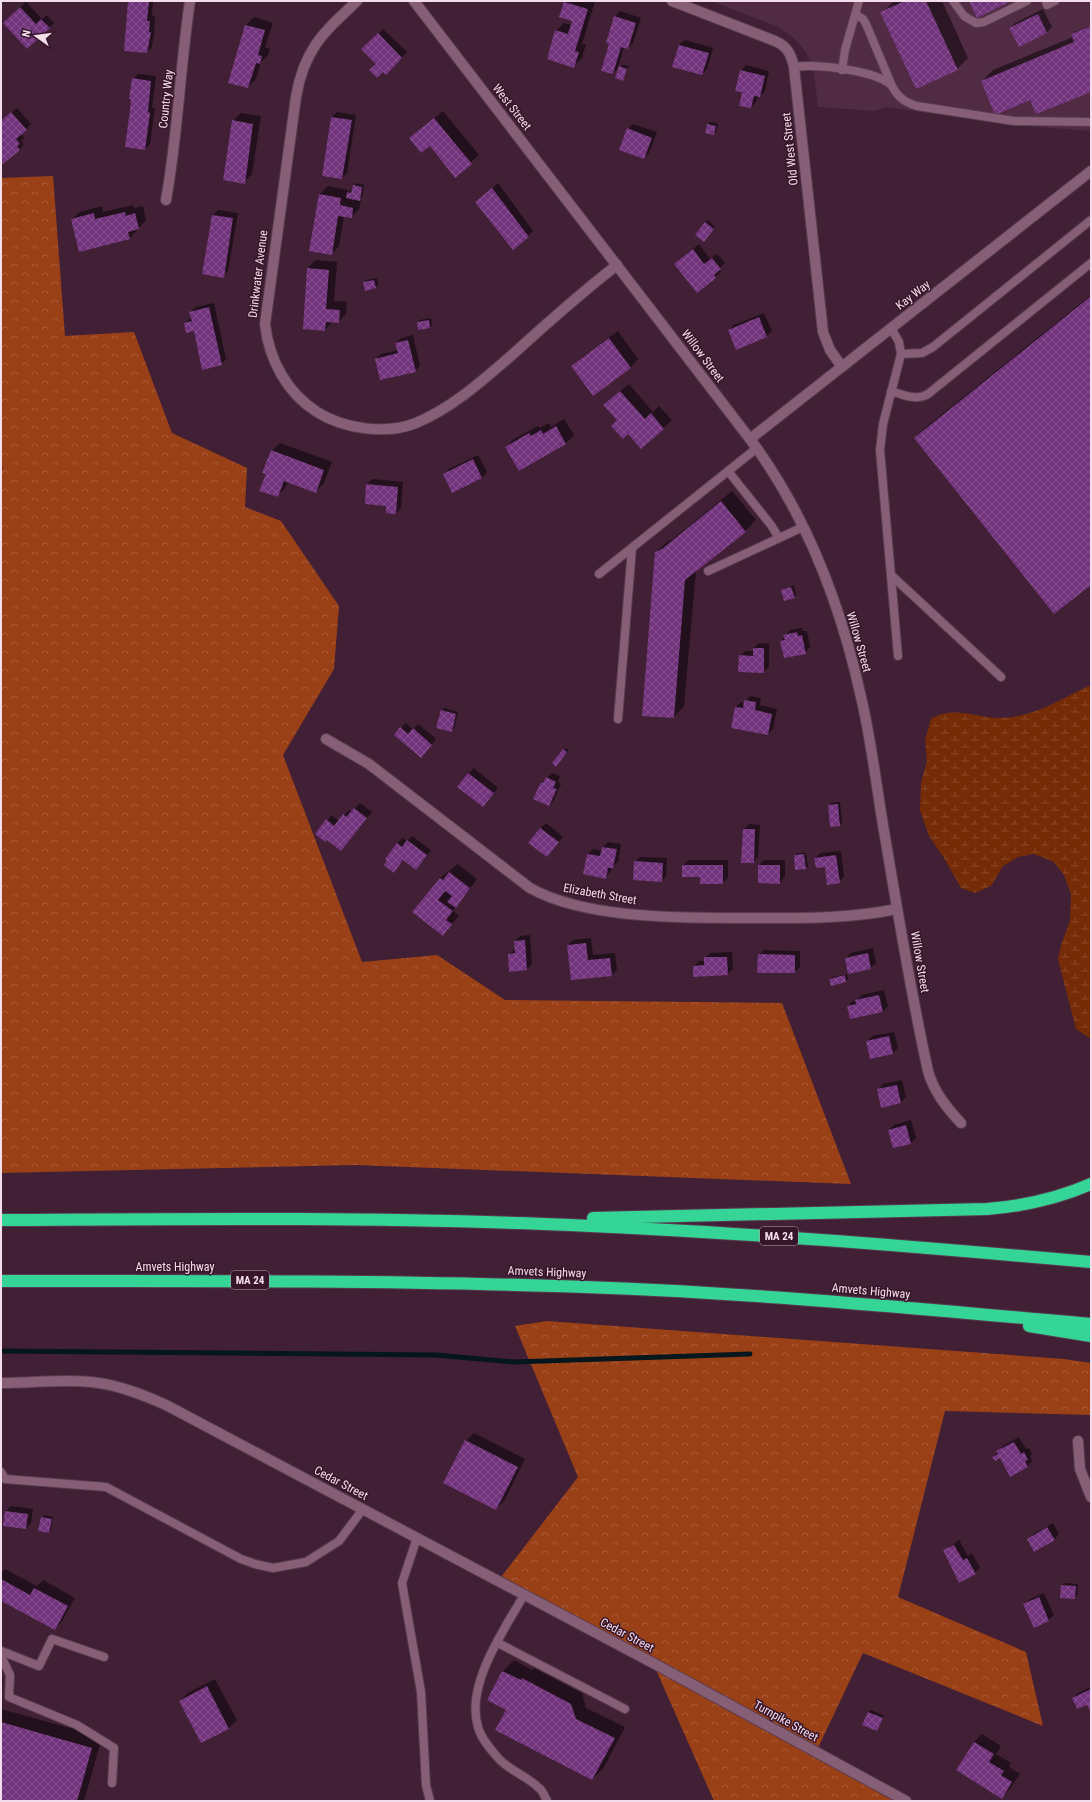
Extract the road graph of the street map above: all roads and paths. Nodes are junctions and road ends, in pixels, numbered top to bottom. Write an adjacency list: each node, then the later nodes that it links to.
1 (190, 1): 16 (street, Country Way)
2 (357, 1): 20 (street, Drinkwater Avenue)
3 (414, 1): 18 (street, West Street)
4 (672, 1): 11 (street, Old West Street)
5 (859, 1): 10 (lane)
6 (953, 1): 7 (lane)
7 (1027, 1)
8 (1046, 1): 9 (lane)
9 (1055, 1)
10 (856, 15): 12 (lane); 13 (lane)
11 (794, 67): 12 (lane); 23 (street, Old West Street)
12 (842, 70): 13 (lane)
13 (892, 86): 14 (lane)
14 (1091, 122)
15 (1090, 172): 21 (street, Kay Way)
16 (166, 200)
17 (1091, 220): 22 (lane)
18 (589, 228): 20 (street, Willow Street)
19 (1091, 263): 24 (lane)
20 (617, 265): 25 (street, Willow Street)
21 (891, 328): 22 (lane); 23 (street, Kay Way)
22 (901, 354): 24 (lane)
23 (842, 367): 25 (street, Kay Way)
24 (891, 391): 33 (lane)
25 (750, 439): 26 (street, Willow Street)
26 (757, 448): 27 (lane); 28 (street, Willow Street)
27 (728, 471): 29 (lane); 30 (lane)
28 (803, 527): 29 (lane); 38 (street, Willow Street)
29 (779, 538): 31 (lane)
30 (632, 548): 32 (lane); 36 (lane)
31 (708, 571)
32 (599, 574)
33 (891, 575): 34 (lane); 35 (lane)
34 (898, 656)
35 (1001, 677)
36 (618, 719)
37 (326, 739): 38 (street, Elizabeth Street)
38 (897, 909): 39 (street, Willow Street)
39 (961, 1123)
40 (1091, 1184): 42 (highway)
41 (1, 1220): 42 (highway, MA 24)
42 (466, 1222): 43 (highway, MA 24)
43 (1091, 1262)
44 (1, 1281): 45 (highway, Amvets Highway / MA 24)
45 (895, 1307): 46 (highway, Amvets Highway / MA 24); 47 (highway)
46 (1091, 1324)
47 (1091, 1336)
48 (1, 1383): 52 (street, Cedar Street)
49 (1078, 1441): 51 (street)
50 (1, 1472): 52 (lane)
51 (1091, 1497)
52 (363, 1509): 53 (street, Cedar Street)
53 (417, 1538): 54 (street, Cedar Street); 62 (lane)
54 (524, 1595): 55 (lane); 59 (street, Cedar Street)
55 (498, 1643): 60 (lane); 63 (lane)
56 (1, 1651): 58 (lane)
57 (1, 1656): 61 (lane)
58 (104, 1657)
59 (653, 1663): 64 (street, Turnpike Street)
60 (625, 1709)
61 (112, 1783)
62 (430, 1801)
63 (547, 1801)
64 (906, 1801)

